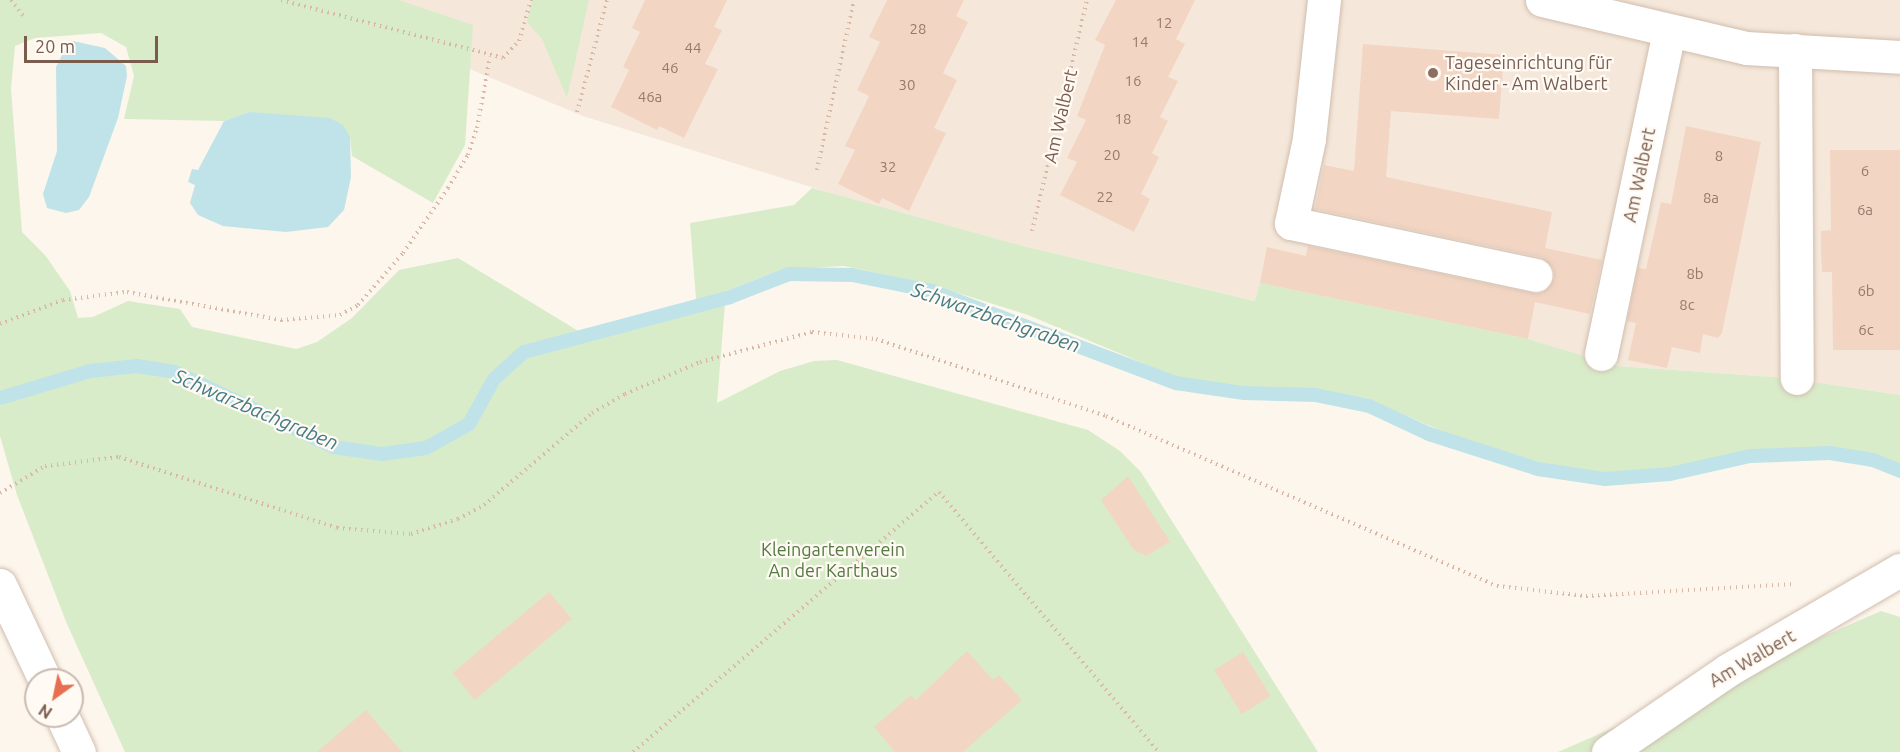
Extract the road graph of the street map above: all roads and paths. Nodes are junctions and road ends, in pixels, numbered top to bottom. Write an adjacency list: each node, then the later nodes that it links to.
1 (11, 0): 10 (path)
2 (281, 0): 13 (path)
3 (531, 0): 13 (path)
4 (607, 0): 15 (path)
5 (854, 0): 16 (path)
6 (1087, 0): 17 (path, Am Walbert)
7 (1324, 0): 18 (street)
8 (1542, 0): 9 (street)
9 (1582, 6): 11 (street)
10 (25, 18)
11 (1669, 31): 12 (street); 20 (street, Am Walbert)
12 (1795, 50): 14 (street); 21 (street)
13 (490, 57): 19 (path)
14 (1900, 57)
15 (577, 112)
16 (817, 170)
17 (1032, 231)
18 (1536, 275)
19 (0, 324)
20 (1601, 354)
21 (1797, 378)
22 (0, 493): 24 (path)
23 (1900, 570): 31 (street, Am Walbert)
24 (1801, 584)
25 (0, 585): 26 (street)
26 (39, 668)
27 (68, 728): 28 (street)
28 (79, 752)
29 (633, 752): 30 (path)
30 (1159, 752)
31 (1608, 752)

